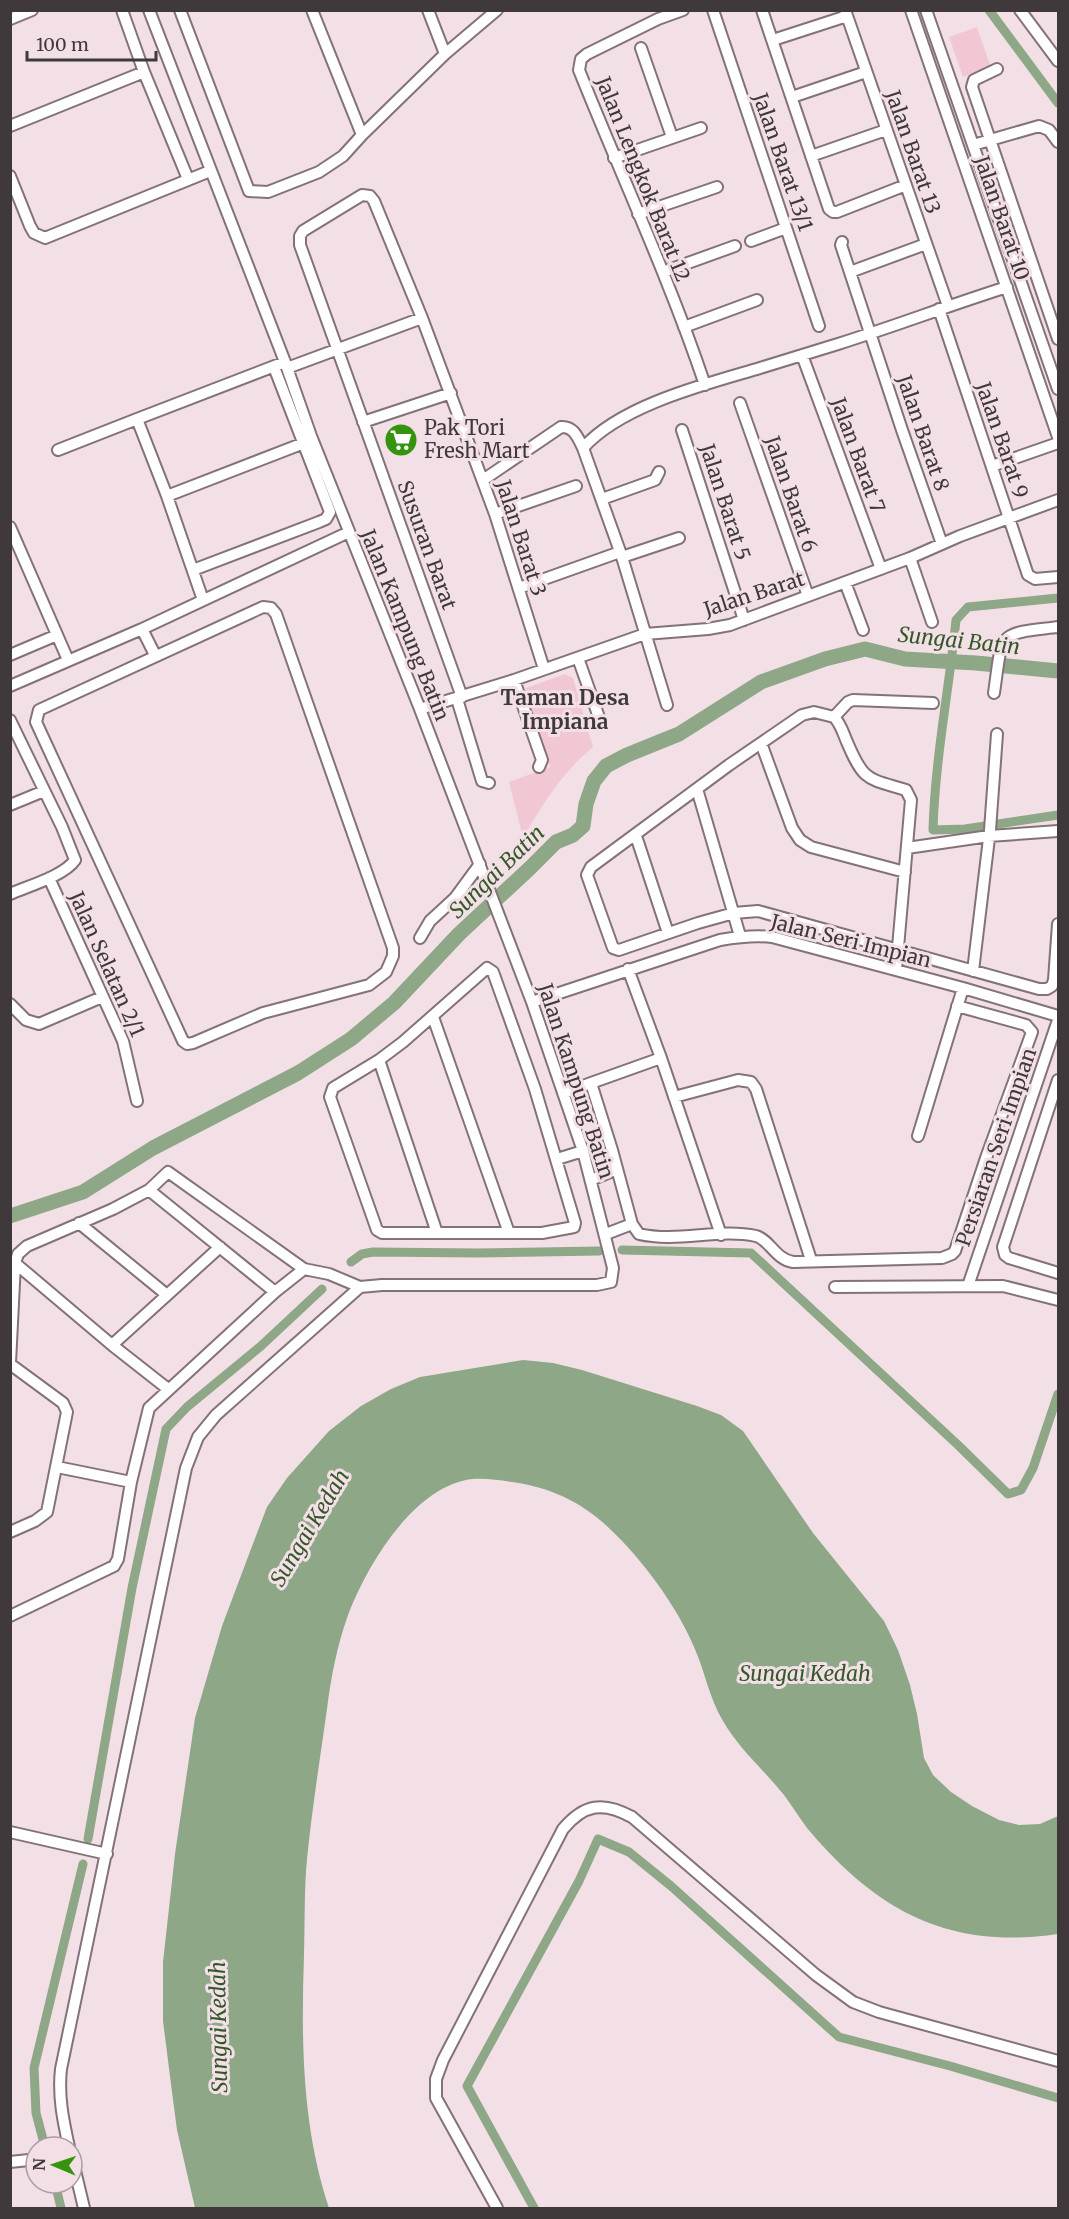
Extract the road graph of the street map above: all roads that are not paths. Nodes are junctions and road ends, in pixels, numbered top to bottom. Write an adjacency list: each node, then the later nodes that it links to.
1 (32, 10): 16 (street)
2 (122, 10): 22 (street)
3 (149, 10): 35 (street, Jalan Kampung Batin)
4 (180, 10): 28 (street)
5 (312, 10): 28 (street)
6 (428, 10): 19 (street)
7 (497, 10): 19 (street)
8 (683, 10): 15 (street, Jalan Lengkok Barat 12)
9 (713, 10): 41 (street, Jalan Barat 13/1)
10 (762, 10): 17 (street)
11 (911, 10): 49 (street, Jalan Barat 10)
12 (926, 10): 32 (street)
13 (1020, 10): 20 (street)
14 (846, 13): 17 (street); 23 (street, Jalan Barat 13)
15 (656, 15): 34 (street, Jalan Lengkok Barat 12)
16 (10, 18)
17 (773, 40): 24 (street)
18 (641, 48): 29 (street)
19 (445, 54): 28 (street)
20 (1059, 61)
21 (997, 69): 30 (street)
22 (144, 72): 25 (street); 37 (street)
23 (866, 72): 24 (street); 27 (street, Jalan Barat 13)
24 (792, 97): 33 (street)
25 (10, 126)
26 (701, 128): 29 (street)
27 (886, 129): 33 (street); 38 (street, Jalan Barat 13)
28 (362, 135)
29 (672, 137): 34 (street)
30 (990, 140): 31 (street); 32 (street); 56 (street)
31 (1059, 142)
32 (973, 145): 61 (street)
33 (811, 156): 38 (street)
34 (614, 158): 40 (street, Jalan Lengkok Barat 12)
35 (210, 171): 37 (street); 59 (street, Jalan Kampung Batin)
36 (10, 176): 37 (street)
37 (188, 179)
38 (906, 185): 45 (street, Jalan Barat 13)
39 (717, 187): 40 (street)
40 (638, 214): 47 (street, Jalan Lengkok Barat 12)
41 (786, 228): 43 (street); 53 (street, Jalan Barat 13/1)
42 (300, 237): 52 (street, Jalan Barat 3); 57 (street, Susuran Barat)
43 (751, 241)
44 (842, 242): 48 (street, Jalan Barat 8)
45 (926, 244): 48 (street); 51 (street, Jalan Barat 13)
46 (735, 246): 47 (street)
47 (663, 272): 54 (street, Jalan Lengkok Barat 12)
48 (850, 272): 55 (street, Jalan Barat 8)
49 (1007, 286): 51 (street); 67 (street, Jalan Barat 10)
50 (757, 300): 54 (street)
51 (944, 308): 55 (street); 72 (street, Jalan Barat 9)
52 (422, 318): 57 (street); 62 (street, Jalan Barat 3)
53 (819, 326)
54 (684, 327): 60 (street, Jalan Lengkok Barat 12)
55 (870, 334): 58 (street); 84 (street, Jalan Barat 8)
56 (1059, 339)
57 (337, 349): 59 (street); 65 (street, Susuran Barat)
58 (802, 355): 60 (street); 87 (street, Jalan Barat 7)
59 (282, 365): 64 (street); 68 (street, Jalan Kampung Batin)
60 (705, 385): 70 (street)
61 (1059, 389)
62 (451, 393): 65 (street); 74 (street, Jalan Barat 3)
63 (740, 403): 92 (street, Jalan Barat 6)
64 (137, 419): 71 (street); 76 (street)
65 (363, 422): 109 (street, Susuran Barat)
66 (682, 430): 94 (street, Jalan Barat 5)
67 (1059, 437)
68 (307, 440): 76 (street); 82 (street, Jalan Kampung Batin); 88 (street)
69 (1059, 443): 72 (street)
70 (583, 448): 74 (street); 77 (street)
71 (58, 450)
72 (992, 466): 80 (street, Jalan Barat 9)
73 (659, 472): 77 (street)
74 (483, 480): 79 (street, Jalan Barat 3)
75 (576, 486): 79 (street)
76 (166, 496): 88 (street)
77 (602, 499): 85 (street)
78 (1059, 500): 80 (street, Jalan Barat)
79 (495, 514): 91 (street, Jalan Barat 3)
80 (1009, 518): 84 (street, Jalan Barat); 89 (street, Jalan Barat 9)
81 (10, 527): 100 (street)
82 (349, 532): 93 (street); 112 (street, Jalan Kampung Batin)
83 (679, 538): 85 (street)
84 (942, 544): 86 (street, Jalan Barat)
85 (621, 554): 91 (street); 99 (street)
86 (909, 558): 87 (street, Jalan Barat); 95 (street)
87 (881, 568): 90 (street, Jalan Barat)
88 (193, 570): 93 (street)
89 (1059, 577)
90 (845, 582): 92 (street, Jalan Barat); 98 (street)
91 (519, 588): 105 (street, Jalan Barat 3)
92 (808, 596): 94 (street, Jalan Barat)
93 (203, 600): 97 (street)
94 (744, 620): 99 (street, Jalan Barat)
95 (932, 622)
96 (1059, 627): 108 (street)
97 (142, 629): 101 (street); 104 (street)
98 (863, 630)
99 (645, 634): 103 (street, Jalan Barat); 111 (street)
100 (57, 635): 102 (street); 104 (street)
101 (155, 655): 101 (street)
102 (10, 656)
103 (578, 658): 105 (street, Jalan Barat); 115 (street)
104 (68, 660): 107 (street)
105 (544, 669): 106 (street, Jalan Barat)
106 (514, 680): 109 (street, Jalan Barat); 118 (street)
107 (10, 686)
108 (994, 693)
109 (459, 698): 112 (street, Jalan Barat); 119 (street, Susuran Barat)
110 (933, 703): 113 (street)
111 (668, 705)
112 (420, 709): 127 (street, Jalan Kampung Batin)
113 (834, 717): 117 (street); 126 (street)
114 (10, 720): 121 (street)
115 (601, 723)
116 (997, 734): 123 (street)
117 (761, 742): 120 (street); 128 (street)
118 (539, 767)
119 (489, 783)
120 (697, 789): 125 (street); 131 (street)
121 (44, 790): 122 (street); 129 (street)
122 (10, 805)
123 (990, 828): 124 (street); 126 (street); 139 (street)
124 (1059, 831)
125 (636, 836): 133 (street); 133 (street)
126 (907, 848): 128 (street)
127 (480, 864): 135 (street); 142 (street, Jalan Kampung Batin)
128 (904, 872): 136 (street)
129 (49, 878): 130 (street); 141 (street, Jalan Selatan 2/1)
130 (10, 894)
131 (734, 913): 133 (street); 134 (street); 136 (street)
132 (1059, 924): 139 (street)
133 (668, 933)
134 (740, 936): 137 (street, Jalan Seri Impian); 138 (street, Jalan Seri Impian)
135 (420, 938)
136 (898, 951): 138 (street); 139 (street)
137 (628, 969): 142 (street, Jalan Seri Impian); 148 (street)
138 (896, 970): 140 (street, Jalan Seri Impian)
139 (973, 971)
140 (963, 988): 144 (street); 146 (street, Jalan Seri Impian)
141 (102, 997): 143 (street); 154 (street, Jalan Selatan 2/1)
142 (532, 1002): 152 (street, Jalan Kampung Batin)
143 (10, 1004)
144 (957, 1006): 155 (street); 168 (street)
145 (433, 1017): 149 (street); 157 (street); 164 (street)
146 (1059, 1018): 147 (street, Persiaran Seri Impian)
147 (1056, 1034): 172 (street, Persiaran Seri Impian)
148 (661, 1059): 151 (street); 153 (street)
149 (379, 1060): 163 (street); 163 (street)
150 (1059, 1080): 171 (street)
151 (591, 1083): 152 (street); 158 (street)
152 (563, 1093): 156 (street, Jalan Kampung Batin)
153 (674, 1097): 166 (street); 168 (street)
154 (137, 1101)
155 (918, 1136)
156 (583, 1151): 157 (street); 159 (street, Jalan Kampung Batin)
157 (556, 1159): 164 (street)
158 (617, 1169): 159 (street); 162 (street)
159 (591, 1180): 165 (street, Jalan Kampung Batin)
160 (149, 1190): 161 (street); 167 (street); 170 (street)
161 (79, 1223): 169 (street); 176 (street)
162 (632, 1224): 165 (street); 166 (street)
163 (437, 1233): 164 (street)
164 (509, 1233)
165 (606, 1234): 173 (street, Jalan Kampung Batin)
166 (720, 1235): 168 (street)
167 (220, 1247): 175 (street); 176 (street)
168 (811, 1260)
169 (13, 1263): 178 (street); 179 (street)
170 (304, 1269): 173 (street); 175 (street)
171 (1059, 1273)
172 (968, 1286): 174 (street); 177 (street)
173 (360, 1287): 186 (street)
174 (835, 1287)
175 (275, 1292): 180 (street)
176 (167, 1295): 178 (street)
177 (1059, 1300)
178 (112, 1345): 180 (street)
179 (10, 1363): 181 (street)
180 (168, 1389): 182 (street)
181 (57, 1467): 182 (street); 183 (street)
182 (130, 1482): 184 (street)
183 (10, 1532)
184 (10, 1616)
185 (10, 1832): 186 (street)
186 (107, 1854): 188 (street)
187 (1059, 2061): 189 (street)
188 (67, 2135)
189 (497, 2208)

